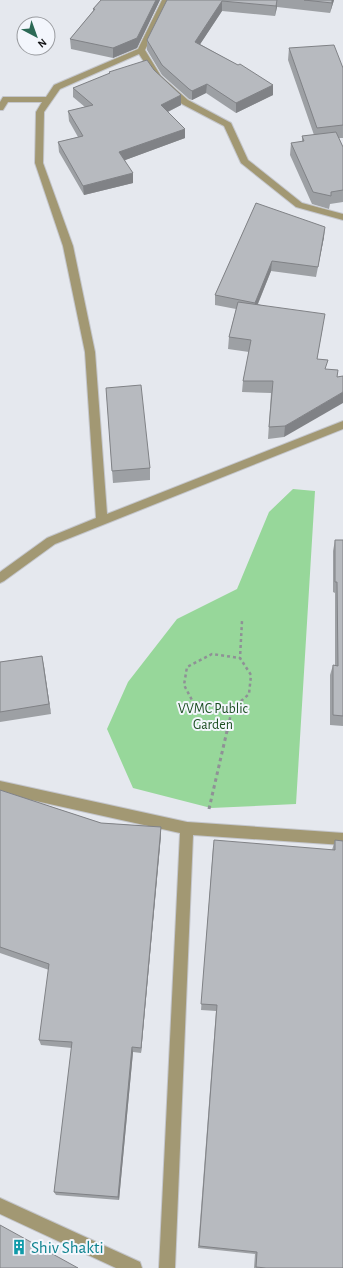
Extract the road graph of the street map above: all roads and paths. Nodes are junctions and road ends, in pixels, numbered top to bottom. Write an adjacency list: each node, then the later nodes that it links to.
1 (166, 0): 2 (street)
2 (141, 50): 3 (street); 5 (street)
3 (48, 100): 4 (street); 7 (street)
4 (0, 108)
5 (343, 217)
6 (343, 425): 7 (street)
7 (102, 521): 8 (street)
8 (0, 578)
9 (242, 621): 10 (path)
10 (240, 658): 11 (path); 11 (path)
11 (232, 709): 14 (path)
12 (0, 787): 13 (street)
13 (187, 828): 14 (street); 18 (street)
14 (204, 829): 15 (street)
15 (343, 839)
16 (0, 1206): 17 (street)
17 (134, 1268)
18 (167, 1268)

